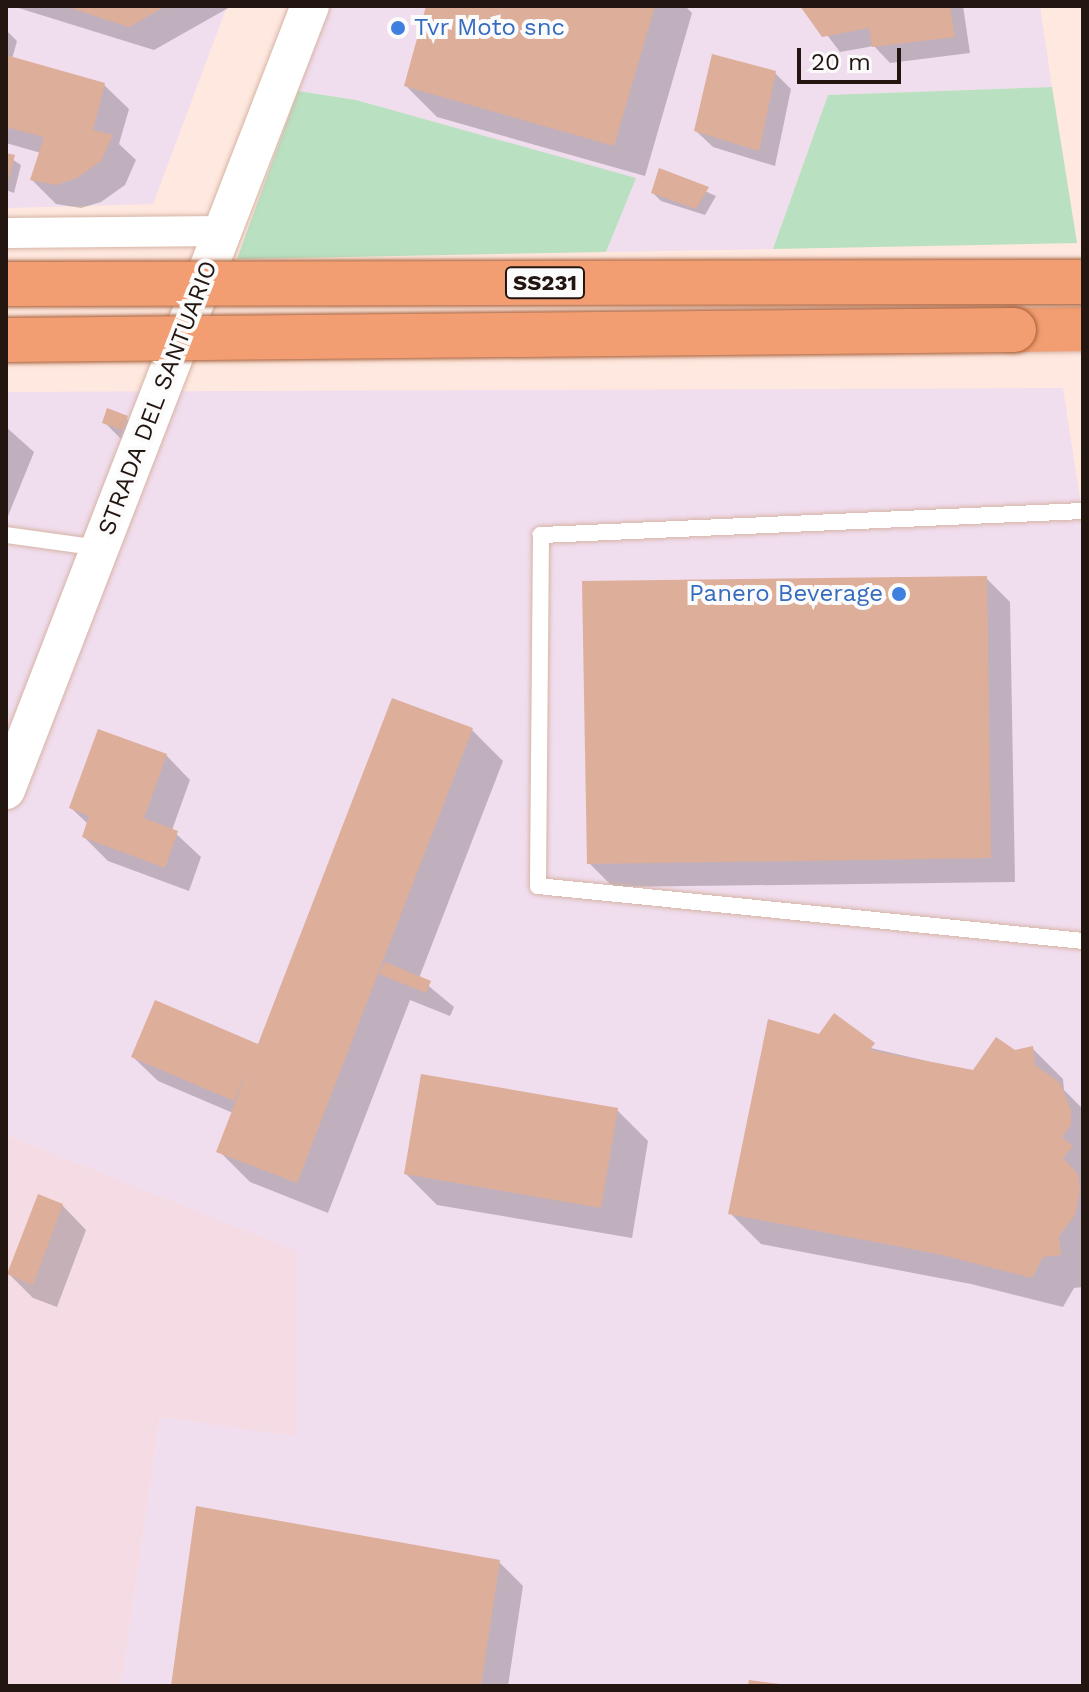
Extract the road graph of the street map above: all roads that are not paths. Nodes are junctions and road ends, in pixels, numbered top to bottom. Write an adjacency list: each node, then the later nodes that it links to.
1 (310, 6): 2 (street, STRADA DEL SANTUARIO)
2 (223, 231): 3 (street); 10 (street, STRADA DEL SANTUARIO)
3 (6, 233)
4 (1083, 282): 5 (highway, SS231, bridge)
5 (6, 284)
6 (1083, 329): 7 (highway, SS231, bridge)
7 (6, 340)
8 (1083, 511): 12 (lane)
9 (6, 535): 10 (lane)
10 (100, 548): 11 (street, STRADA DEL SANTUARIO)
11 (6, 790)
12 (1083, 941)

